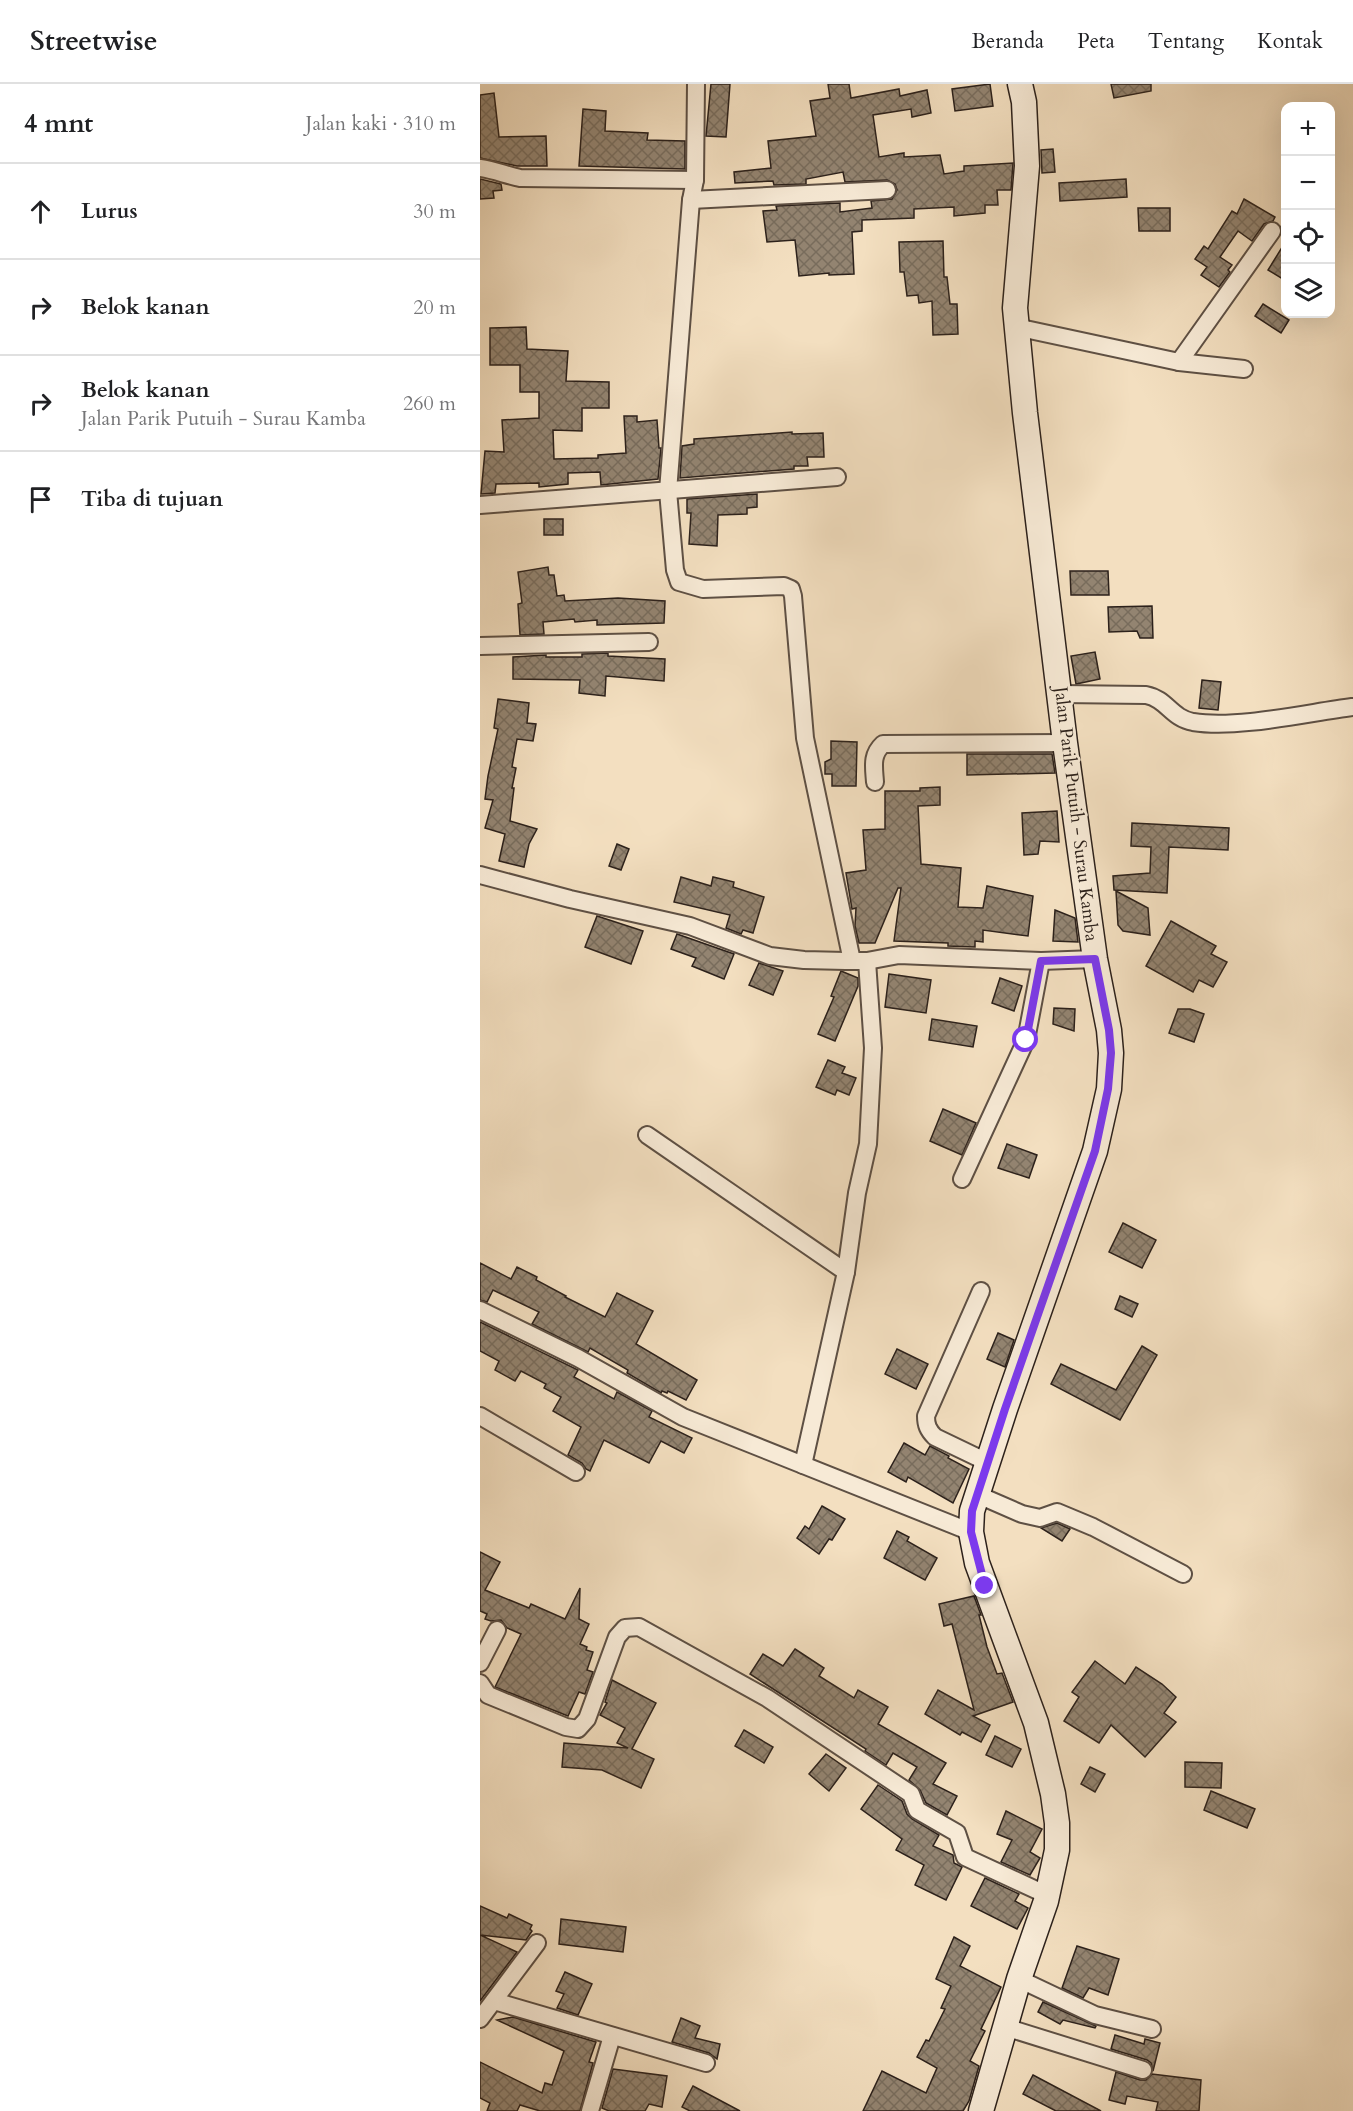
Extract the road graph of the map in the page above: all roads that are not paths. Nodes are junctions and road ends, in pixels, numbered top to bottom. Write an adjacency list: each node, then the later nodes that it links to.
1 (696, 84): 4 (street)
2 (1020, 84): 8 (street, Jalan Parik Putuih - Surau Kamba)
3 (480, 168): 4 (street)
4 (695, 180): 6 (street)
5 (887, 190): 6 (street)
6 (691, 200): 12 (street)
7 (1272, 231): 9 (street)
8 (1017, 327): 9 (street); 16 (street, Jalan Parik Putuih - Surau Kamba)
9 (1179, 362): 10 (street)
10 (1244, 369)
11 (837, 477): 12 (street)
12 (668, 491): 13 (street); 22 (street)
13 (480, 505)
14 (649, 642): 15 (street)
15 (480, 646)
16 (1061, 694): 17 (street); 18 (street, Jalan Parik Putuih - Surau Kamba)
17 (1352, 707)
18 (1065, 743): 19 (street); 21 (street, Jalan Parik Putuih - Surau Kamba)
19 (875, 782)
20 (480, 875): 22 (street)
21 (1095, 959): 23 (street); 30 (street, Jalan Parik Putuih - Surau Kamba)
22 (860, 961): 23 (street); 26 (street)
23 (1041, 961): 25 (street)
24 (647, 1136): 26 (street)
25 (962, 1179)
26 (846, 1272): 31 (street)
27 (981, 1291): 30 (street)
28 (480, 1310): 31 (street)
29 (480, 1416): 32 (street)
30 (987, 1462): 33 (street, Jalan Parik Putuih - Surau Kamba)
31 (802, 1465): 34 (street)
32 (576, 1472)
33 (976, 1494): 34 (street, Jalan Parik Putuih - Surau Kamba); 35 (street)
34 (971, 1532): 39 (street, Jalan Parik Putuih - Surau Kamba)
35 (1183, 1574)
36 (497, 1630): 37 (street)
37 (480, 1663)
38 (480, 1683): 39 (street)
39 (1047, 1895): 41 (street, Jalan Parik Putuih - Surau Kamba)
40 (537, 1943): 42 (street)
41 (1019, 1979): 44 (street, Jalan Parik Putuih - Surau Kamba); 45 (street)
42 (494, 2001): 43 (street); 46 (street)
43 (480, 2019)
44 (1005, 2027): 48 (street); 50 (street, Jalan Parik Putuih - Surau Kamba)
45 (1152, 2029)
46 (612, 2036): 47 (street); 49 (street)
47 (706, 2063)
48 (1143, 2070)
49 (590, 2111)
50 (981, 2111)

